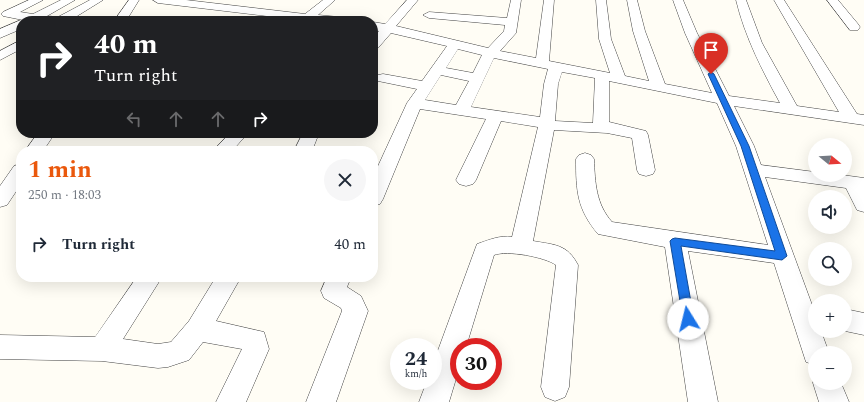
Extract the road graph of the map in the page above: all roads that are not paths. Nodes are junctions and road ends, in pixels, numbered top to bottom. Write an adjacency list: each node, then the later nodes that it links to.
1 (38, 0): 18 (street)
2 (70, 0): 19 (street)
3 (98, 0): 20 (street)
4 (134, 0): 21 (street)
5 (158, 0): 22 (street)
6 (330, 0): 23 (street)
7 (413, 0): 29 (street)
8 (516, 0): 25 (street)
9 (549, 0): 37 (street)
10 (601, 0): 42 (street)
11 (632, 0): 44 (street)
12 (678, 0): 45 (street)
13 (741, 0): 47 (street)
14 (779, 0): 50 (street)
15 (832, 0): 28 (street)
16 (438, 5): 17 (street)
17 (429, 15): 25 (street); 30 (street)
18 (3, 16): 24 (street)
19 (37, 16)
20 (69, 16)
21 (123, 16)
22 (299, 16)
23 (309, 16)
24 (16, 17)
25 (512, 22): 35 (street)
26 (16, 26): 31 (street)
27 (378, 27): 29 (street)
28 (854, 27)
29 (390, 29): 30 (street); 32 (street)
30 (413, 33): 33 (street)
31 (0, 34)
32 (378, 40)
33 (454, 43): 35 (street); 38 (street)
34 (16, 47): 36 (street)
35 (490, 53): 37 (street); 41 (street)
36 (0, 56)
37 (549, 64): 39 (street); 51 (street)
38 (436, 70): 41 (street); 43 (street)
39 (602, 75): 42 (street); 56 (street)
40 (383, 78): 43 (street)
41 (477, 78): 48 (street)
42 (619, 78): 44 (street)
43 (426, 86): 46 (street)
44 (659, 88): 45 (street)
45 (724, 100): 47 (street); 57 (street)
46 (415, 103): 48 (street); 61 (street)
47 (792, 110): 50 (street)
48 (461, 111): 49 (street)
49 (495, 116): 51 (street); 59 (street)
50 (858, 119)
51 (547, 123): 52 (street); 65 (street)
52 (604, 129)
53 (235, 138): 54 (street)
54 (227, 146)
55 (585, 159): 64 (street)
56 (646, 170)
57 (753, 170): 60 (street); 66 (street)
58 (11, 180): 62 (street)
59 (466, 180)
60 (858, 184): 63 (street)
61 (378, 188)
62 (0, 200)
63 (864, 206)
64 (675, 241): 66 (street); 81 (street)
65 (521, 247): 76 (street); 80 (street)
66 (782, 256): 70 (street)
67 (147, 282): 75 (street)
68 (226, 282): 73 (street)
69 (337, 282): 79 (street)
70 (808, 313)
71 (852, 321): 72 (street)
72 (864, 324)
73 (197, 329): 75 (street); 78 (street)
74 (0, 347): 75 (street)
75 (102, 349)
76 (555, 387)
77 (830, 390): 82 (street)
78 (230, 402)
79 (321, 402)
80 (434, 402)
81 (702, 402)
82 (834, 402)

